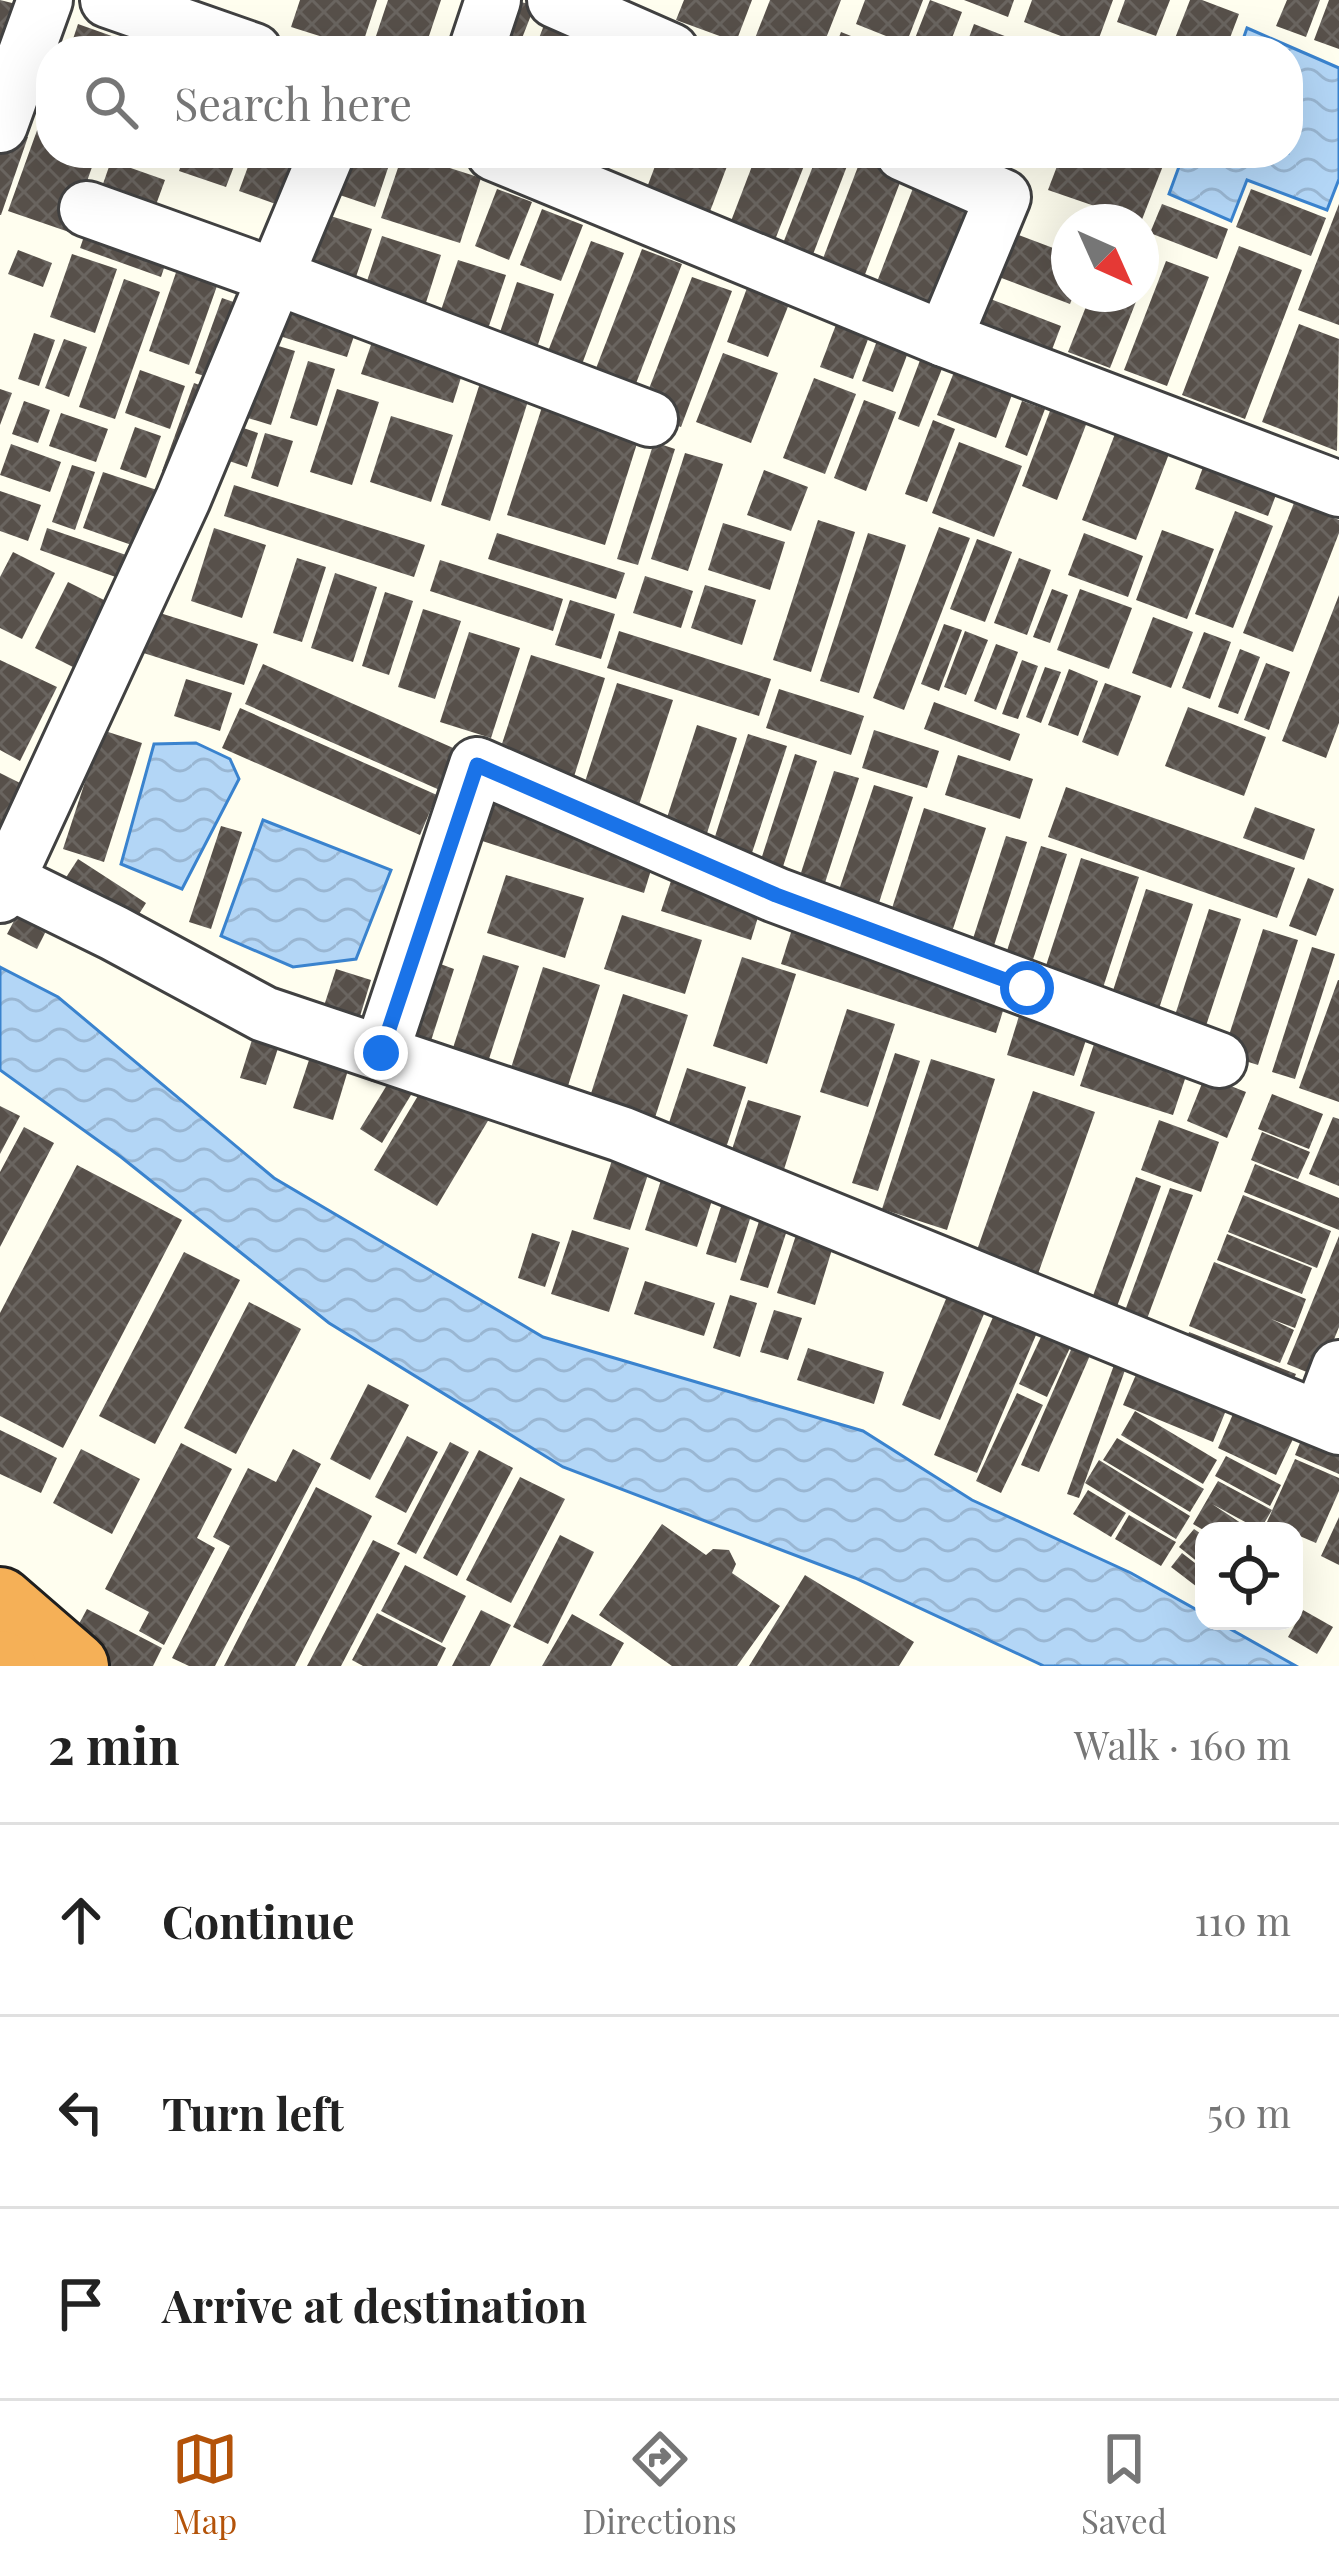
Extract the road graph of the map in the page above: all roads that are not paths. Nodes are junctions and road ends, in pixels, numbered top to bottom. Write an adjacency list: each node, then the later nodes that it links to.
1 (45, 0): 8 (street)
2 (109, 0): 5 (street)
3 (493, 0): 6 (street)
4 (555, 0): 7 (street)
5 (211, 36)
6 (481, 36)
7 (637, 36)
8 (0, 125)
9 (320, 168): 13 (street)
10 (530, 168): 14 (street)
11 (937, 168): 14 (street)
12 (87, 209): 13 (street)
13 (274, 276): 15 (street); 17 (street)
14 (944, 339): 16 (street)
15 (650, 419)
16 (1339, 489)
17 (4, 888): 18 (street)
18 (381, 1053): 19 (street); 21 (street)
19 (1219, 1060)
20 (1339, 1368): 21 (street)
21 (1329, 1423)
22 (0, 1601): 23 (highway)
23 (74, 1666)

